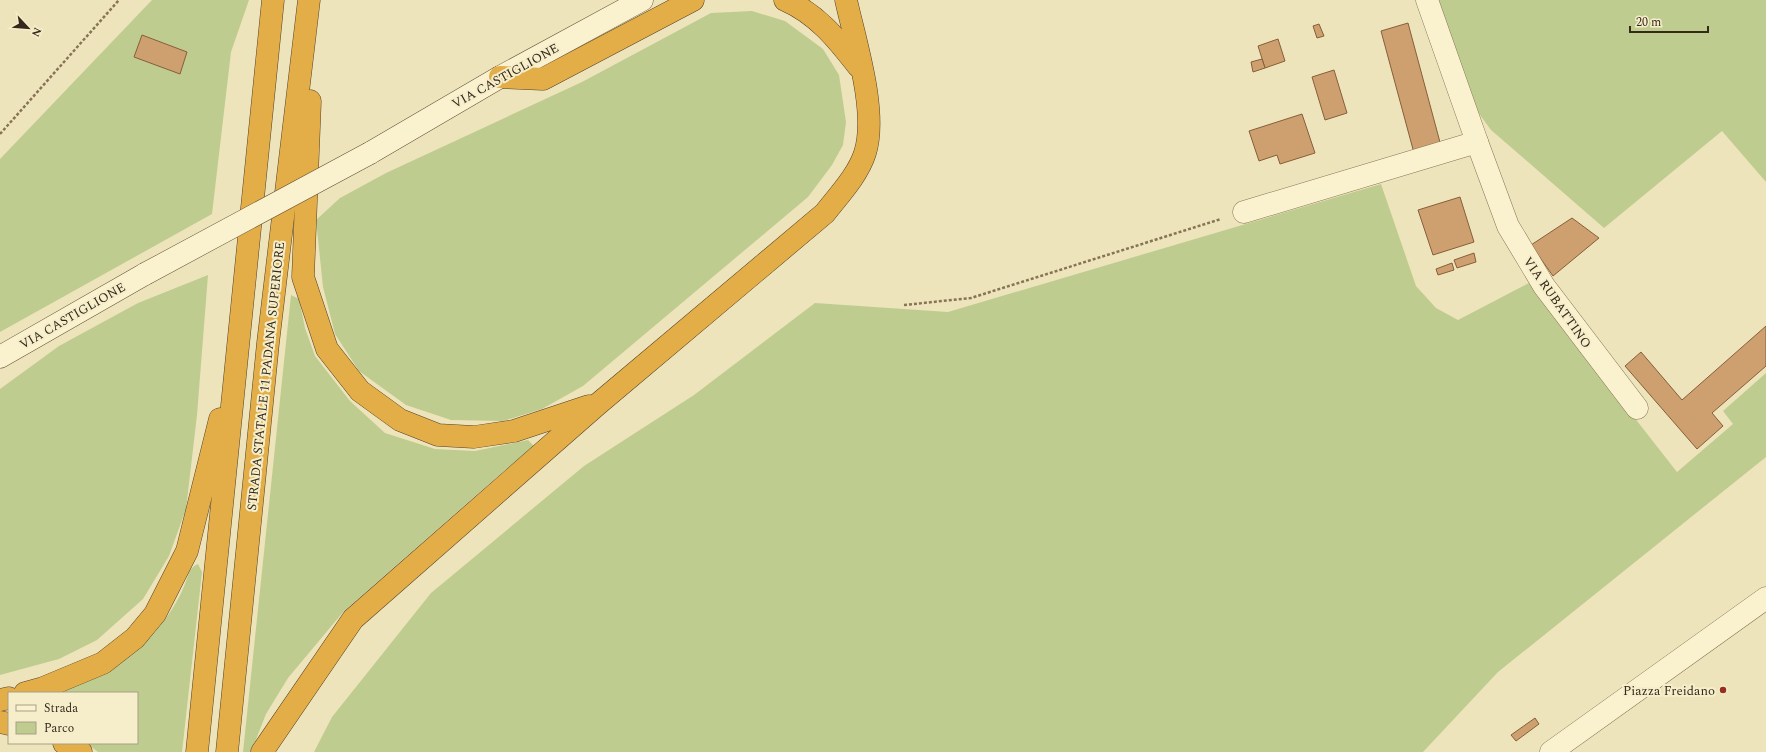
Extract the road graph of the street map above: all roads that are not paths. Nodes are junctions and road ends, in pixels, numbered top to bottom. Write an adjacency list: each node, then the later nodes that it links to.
1 (273, 0): 13 (highway)
2 (309, 0): 22 (highway, STRADA STATALE 11 PADANA SUPERIORE)
3 (314, 0): 15 (highway)
4 (642, 0): 10 (street, VIA CASTIGLIONE)
5 (693, 0): 10 (highway)
6 (846, 0): 9 (highway)
7 (1427, 0): 11 (street, VIA RUBATTINO)
8 (794, 2): 9 (highway)
9 (863, 72): 15 (highway)
10 (500, 77): 14 (street, VIA CASTIGLIONE, bridge)
11 (1477, 142): 12 (street); 16 (street, VIA RUBATTINO)
12 (1244, 212)
13 (240, 336): 18 (highway); 21 (highway)
14 (0, 357)
15 (598, 404): 23 (highway)
16 (1637, 408)
17 (1766, 598): 24 (street)
18 (29, 692)
19 (66, 744): 20 (highway)
20 (81, 752)
21 (197, 752)
22 (227, 752)
23 (262, 752)
24 (1551, 752)

